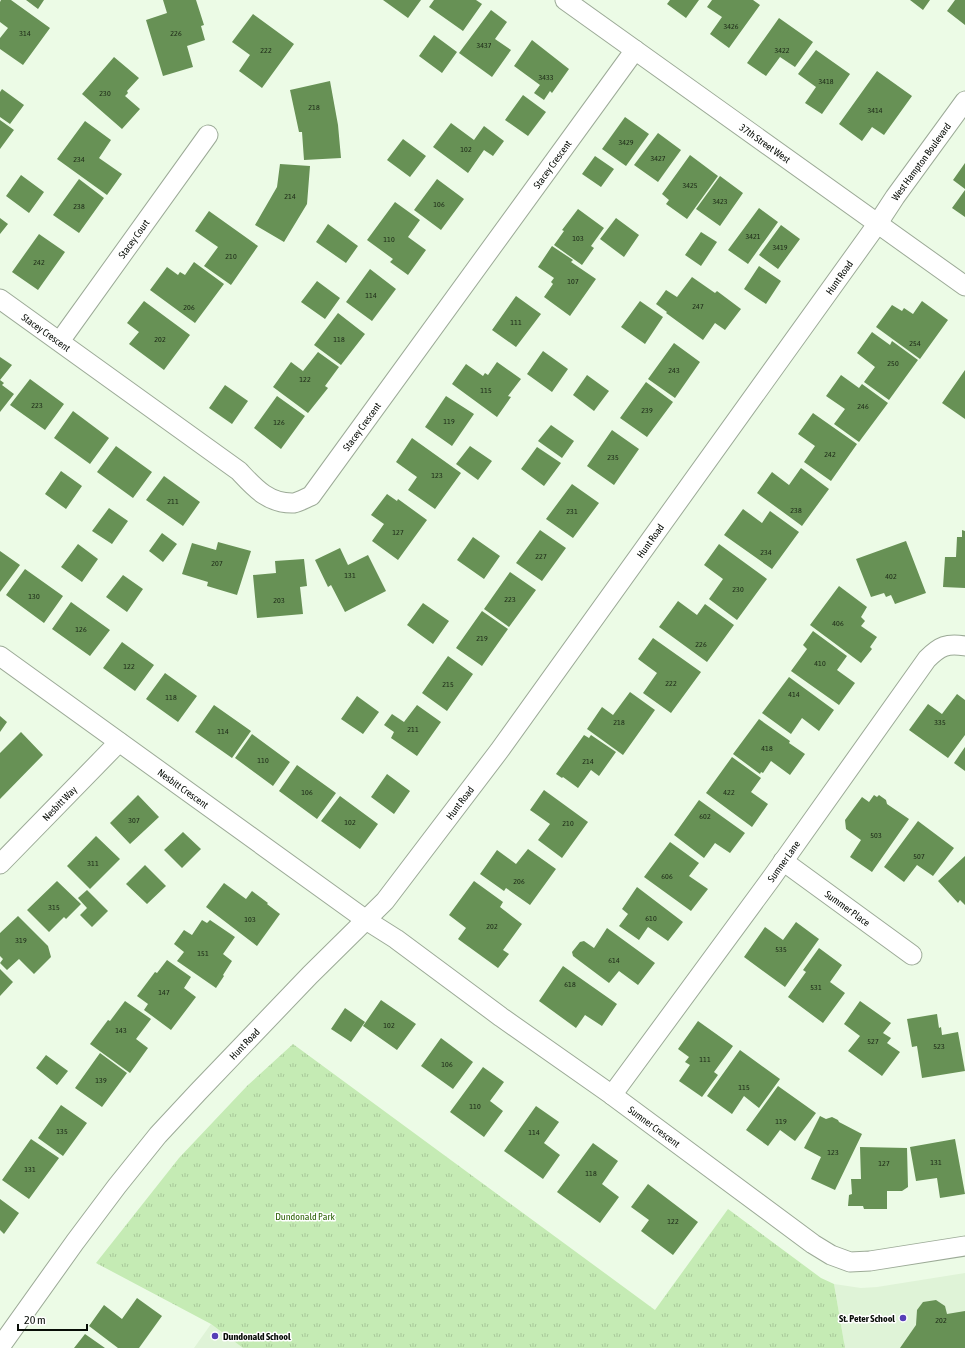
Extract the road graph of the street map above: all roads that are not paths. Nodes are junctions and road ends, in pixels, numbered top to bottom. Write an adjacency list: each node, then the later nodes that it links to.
1 (565, 0): 2 (street, 37th Street West)
2 (635, 50): 5 (street, 37th Street West); 8 (street, Stacey Crescent)
3 (965, 100): 5 (street, West Hampton Boulevard)
4 (208, 135): 8 (street, Stacey Court)
5 (878, 223): 6 (street, 37th Street West); 14 (street, Hunt Road)
6 (965, 286)
7 (0, 298): 8 (street, Stacey Crescent)
8 (60, 342)
9 (965, 646): 12 (street, Sumner Lane)
10 (0, 656): 11 (street, Nesbitt Crescent)
11 (119, 742): 13 (street, Nesbitt Way); 14 (street, Nesbitt Crescent)
12 (783, 861): 15 (street, Summer Place); 16 (street, Sumner Lane)
13 (0, 864)
14 (366, 920): 16 (street, Sumner Crescent); 18 (street, Hunt Road)
15 (912, 955)
16 (612, 1095): 17 (street, Sumner Crescent)
17 (965, 1246)
18 (0, 1347)

